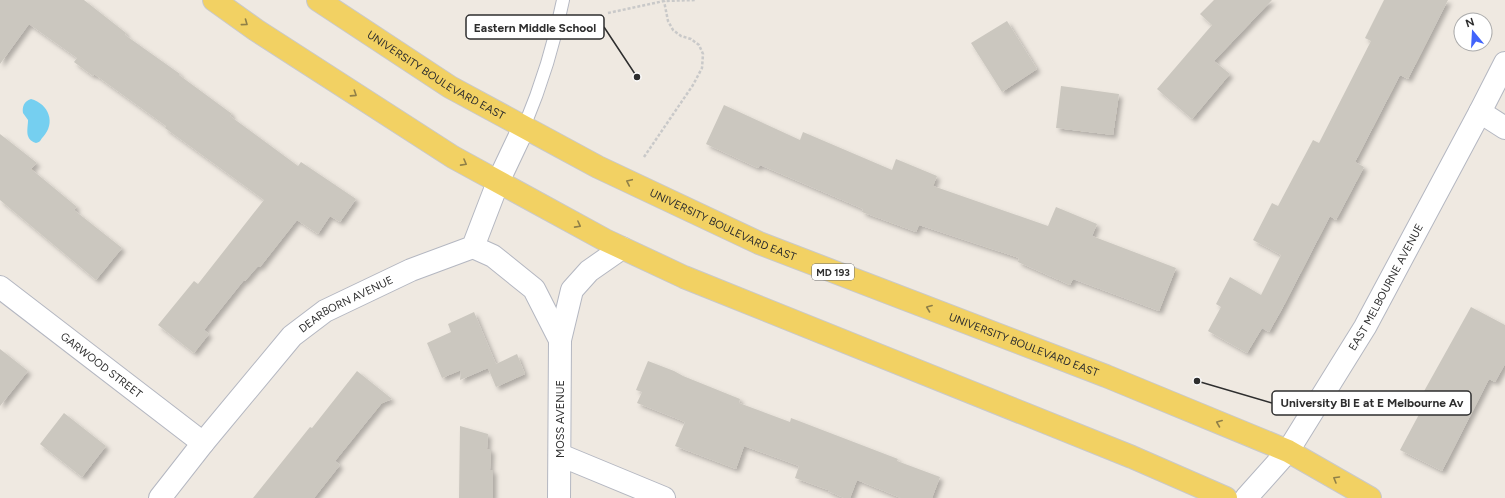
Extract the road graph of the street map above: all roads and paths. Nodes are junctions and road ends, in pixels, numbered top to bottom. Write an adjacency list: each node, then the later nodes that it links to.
1 (214, 0): 12 (main road, one-way to 12)
2 (318, 0): 9 (main road, UNIVERSITY BOULEVARD EAST / MD 193)
3 (563, 0): 9 (lane)
4 (696, 0): 5 (path)
5 (664, 1): 6 (path); 11 (path)
6 (608, 13)
7 (1505, 62): 8 (street, EAST MELBOURNE AVENUE)
8 (1480, 112): 10 (street); 18 (street, EAST MELBOURNE AVENUE)
9 (524, 127): 12 (street); 18 (main road, UNIVERSITY BOULEVARD EAST / MD 193, one-way to 9)
10 (1505, 128)
11 (644, 157)
12 (498, 182): 13 (street); 14 (main road, one-way to 14)
13 (474, 247): 16 (street, MOSS AVENUE); 17 (street, DEARBORN AVENUE)
14 (622, 248): 16 (street, MOSS AVENUE); 23 (main road)
15 (0, 287): 17 (street, GARWOOD STREET)
16 (560, 340): 19 (street, MOSS AVENUE)
17 (203, 442): 20 (street, DEARBORN AVENUE)
18 (1288, 451): 24 (street, EAST MELBOURNE AVENUE); 25 (main road, UNIVERSITY BOULEVARD EAST / MD 193, one-way to 18)
19 (560, 455): 21 (street, MOSS AVENUE); 22 (street)
20 (160, 498)
21 (559, 498)
22 (664, 498)
23 (1226, 498)
24 (1246, 498)
25 (1370, 498)

